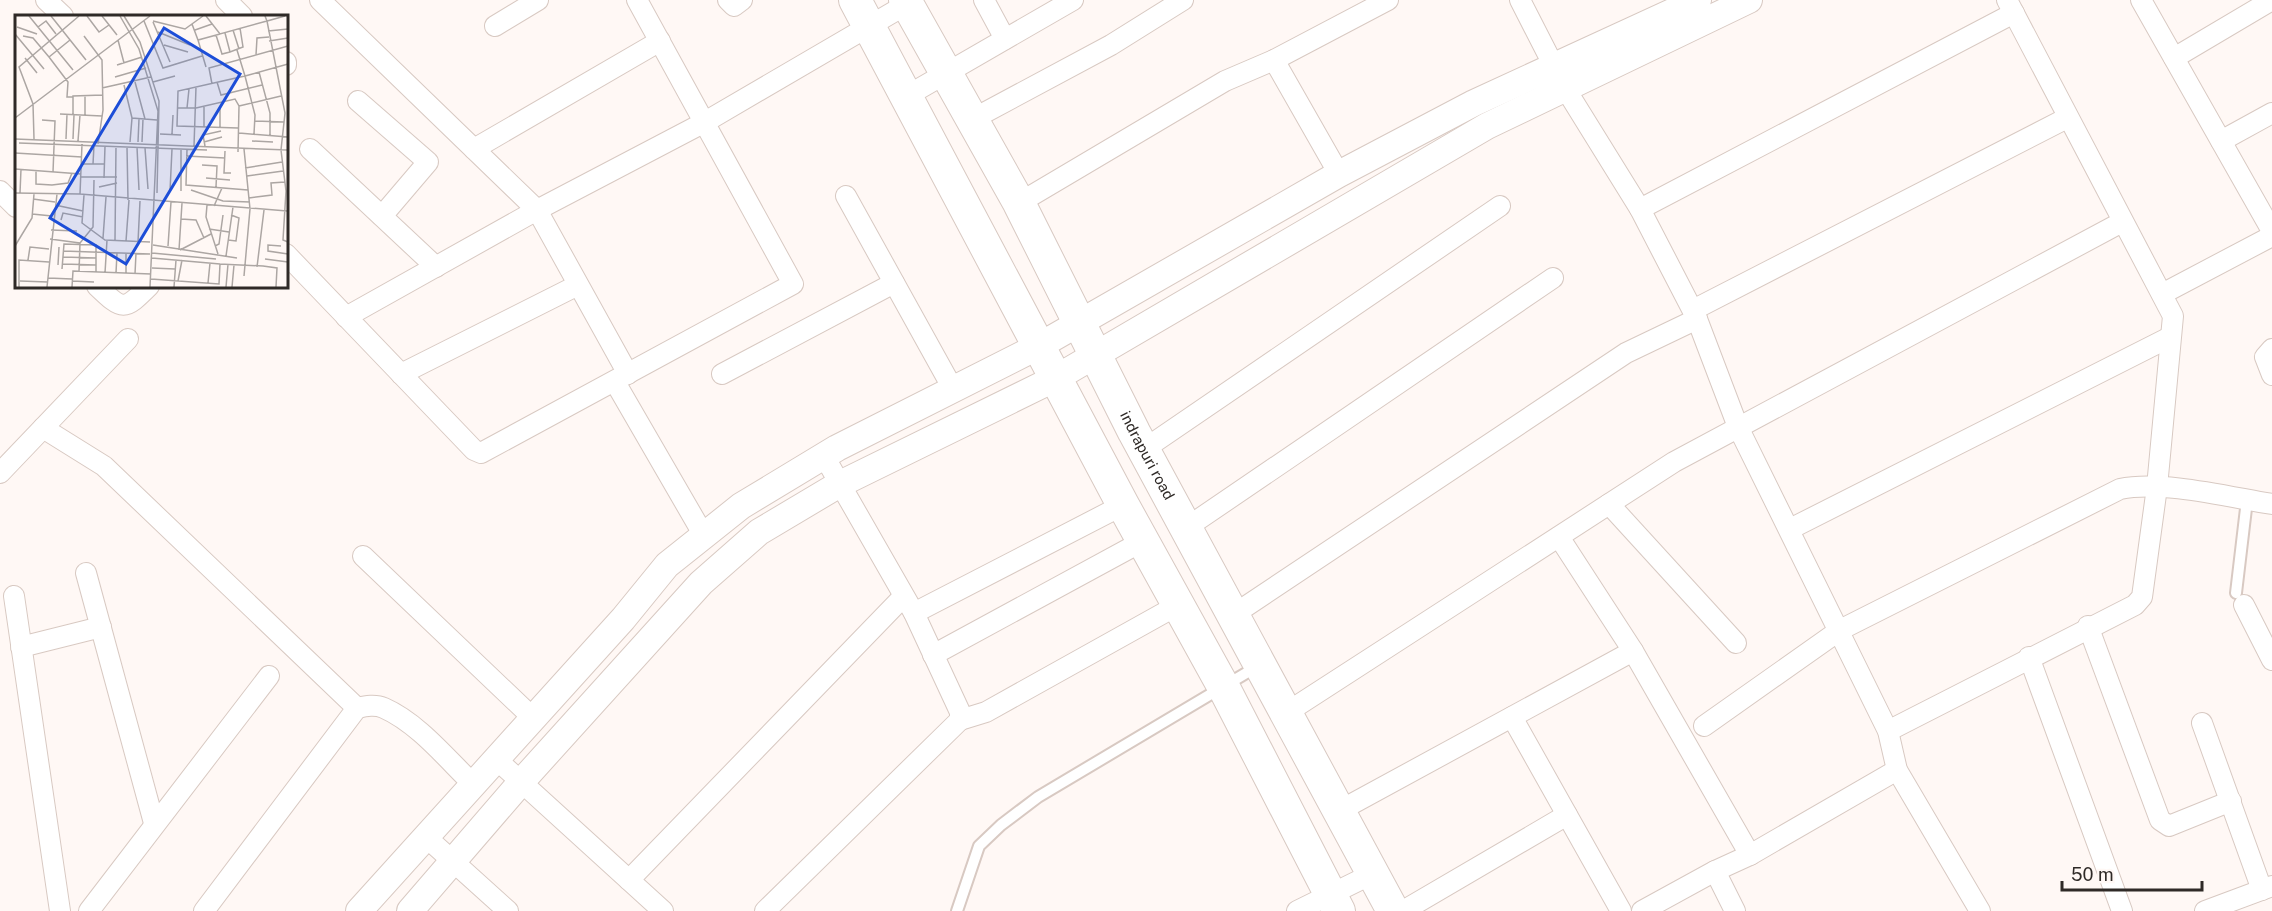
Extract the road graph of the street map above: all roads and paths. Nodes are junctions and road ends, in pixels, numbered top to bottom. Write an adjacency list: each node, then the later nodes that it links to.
1 (46, 0): 20 (street)
2 (226, 0): 21 (street)
3 (320, 0): 37 (street)
4 (538, 0): 22 (street)
5 (637, 0): 24 (street)
6 (728, 0): 7 (street)
7 (742, 0)
8 (984, 0): 23 (street)
9 (1072, 0): 23 (street)
10 (1183, 0): 33 (street)
11 (1388, 0): 26 (street)
12 (1520, 0): 28 (street)
13 (1698, 0): 28 (street)
14 (1749, 0): 28 (street)
15 (2141, 0): 25 (street)
16 (2272, 0): 25 (street)
17 (906, 2): 19 (street); 27 (main road, indrapuri road)
18 (2010, 6): 32 (street); 44 (street)
19 (861, 13): 29 (main road); 34 (street)
20 (62, 15)
21 (241, 15)
22 (495, 26)
23 (1005, 39): 27 (street)
24 (660, 40): 34 (street); 37 (street)
25 (2174, 57): 35 (street)
26 (1274, 60): 38 (street); 41 (street)
27 (945, 74): 29 (street); 33 (main road, indrapuri road)
28 (1559, 78): 38 (street); 44 (street); 65 (street)
29 (905, 97): 63 (main road)
30 (358, 100): 46 (street)
31 (2272, 113): 35 (street)
32 (2067, 118): 47 (street); 58 (street)
33 (971, 120): 41 (main road, indrapuri road)
34 (705, 122): 45 (street); 69 (street)
35 (2221, 141): 48 (street)
36 (310, 149): 46 (street)
37 (474, 149): 45 (street)
38 (1339, 174): 60 (street)
39 (0, 190): 42 (street)
40 (846, 196): 53 (street)
41 (1019, 203): 60 (main road, indrapuri road)
42 (15, 206)
43 (1500, 206): 74 (street)
44 (1640, 209): 58 (street)
45 (537, 210): 51 (street); 54 (street)
46 (382, 216): 51 (street)
47 (2122, 222): 57 (street); 72 (street)
48 (2272, 231)
49 (2272, 236): 57 (street)
50 (288, 256): 59 (street)
51 (436, 267): 59 (street)
52 (1552, 278): 83 (street)
53 (894, 283): 67 (street); 71 (street)
54 (578, 285): 66 (street); 69 (street)
55 (99, 288): 56 (street)
56 (146, 288)
57 (2162, 294): 61 (street)
58 (1695, 314): 72 (street); 94 (street)
59 (346, 317): 66 (street)
60 (1081, 323): 63 (street); 65 (main road, indrapuri road)
61 (2170, 337): 78 (street); 84 (street)
62 (128, 339): 73 (street)
63 (1039, 346): 70 (main road); 71 (street)
64 (2272, 349): 68 (street)
65 (1097, 355): 70 (street); 74 (main road, indrapuri road)
66 (401, 374): 69 (street)
67 (722, 374)
68 (2272, 375)
69 (621, 378): 85 (street)
70 (1056, 378): 77 (street); 82 (main road)
71 (953, 389): 75 (street)
72 (1738, 427): 80 (street); 84 (street)
73 (43, 428): 76 (street); 109 (street)
74 (1143, 450): 83 (main road, indrapuri road)
75 (824, 456): 77 (street); 85 (street)
76 (0, 473)
77 (838, 485): 92 (street); 99 (street)
78 (2157, 487): 79 (street); 97 (street); 98 (street)
79 (2247, 500): 81 (street); 91 (lane)
80 (1609, 504): 86 (street); 100 (street)
81 (2272, 504)
82 (1123, 505): 87 (main road); 92 (street)
83 (1186, 528): 94 (main road, indrapuri road)
84 (1790, 529): 98 (street)
85 (703, 534): 95 (street)
86 (1559, 537): 102 (street); 110 (street)
87 (1143, 541): 93 (main road); 103 (street)
88 (363, 556): 112 (street)
89 (86, 573): 96 (street)
90 (14, 596): 101 (street)
91 (2240, 599): 105 (street)
92 (908, 605): 103 (street); 130 (street)
93 (1178, 605): 108 (main road); 113 (street)
94 (1233, 615): 106 (main road, indrapuri road)
95 (623, 619): 99 (street); 112 (street)
96 (101, 627): 101 (street); 124 (street)
97 (2088, 627): 104 (street); 121 (street)
98 (1840, 630): 115 (street); 116 (street)
99 (649, 640): 119 (street)
100 (1736, 643)
101 (21, 646): 134 (street)
102 (1633, 651): 111 (street); 126 (street)
103 (933, 655): 113 (street)
104 (2028, 657): 116 (street); 150 (street)
105 (2272, 660)
106 (1260, 665): 108 (lane); 110 (main road, indrapuri road)
107 (269, 676): 124 (street)
108 (1223, 686): 132 (main road); 142 (lane)
109 (357, 708): 120 (street); 136 (street)
110 (1286, 713): 122 (main road, indrapuri road)
111 (1512, 717): 122 (street); 123 (street)
112 (533, 718): 117 (street)
113 (960, 720): 141 (street)
114 (2202, 723): 121 (street)
115 (1704, 726)
116 (1888, 730): 118 (street)
117 (496, 759): 119 (street); 120 (street)
118 (1897, 770): 126 (street); 149 (street)
119 (522, 781): 127 (street); 130 (street)
120 (473, 784): 125 (street)
121 (2231, 801): 131 (street)
122 (1339, 811): 129 (main road, indrapuri road)
123 (1567, 815): 145 (street); 146 (street)
124 (154, 823): 135 (street)
125 (426, 837): 127 (street); 137 (street)
126 (1750, 855): 128 (street)
127 (455, 861): 138 (street); 139 (street)
128 (1715, 871): 147 (street); 148 (street)
129 (1372, 874): 132 (street); 144 (main road, indrapuri road)
130 (629, 880): 140 (street)
131 (2267, 888): 133 (street)
132 (1335, 903): 143 (street)
133 (2245, 904): 151 (street)
134 (60, 911)
135 (89, 911)
136 (204, 911)
137 (359, 911)
138 (410, 911)
139 (508, 911)
140 (663, 911)
141 (765, 911)
142 (957, 911)
143 (1297, 911)
144 (1393, 911)
145 (1403, 911)
146 (1621, 911)
147 (1642, 911)
148 (1735, 911)
149 (1980, 911)
150 (2122, 911)
151 (2205, 911)

